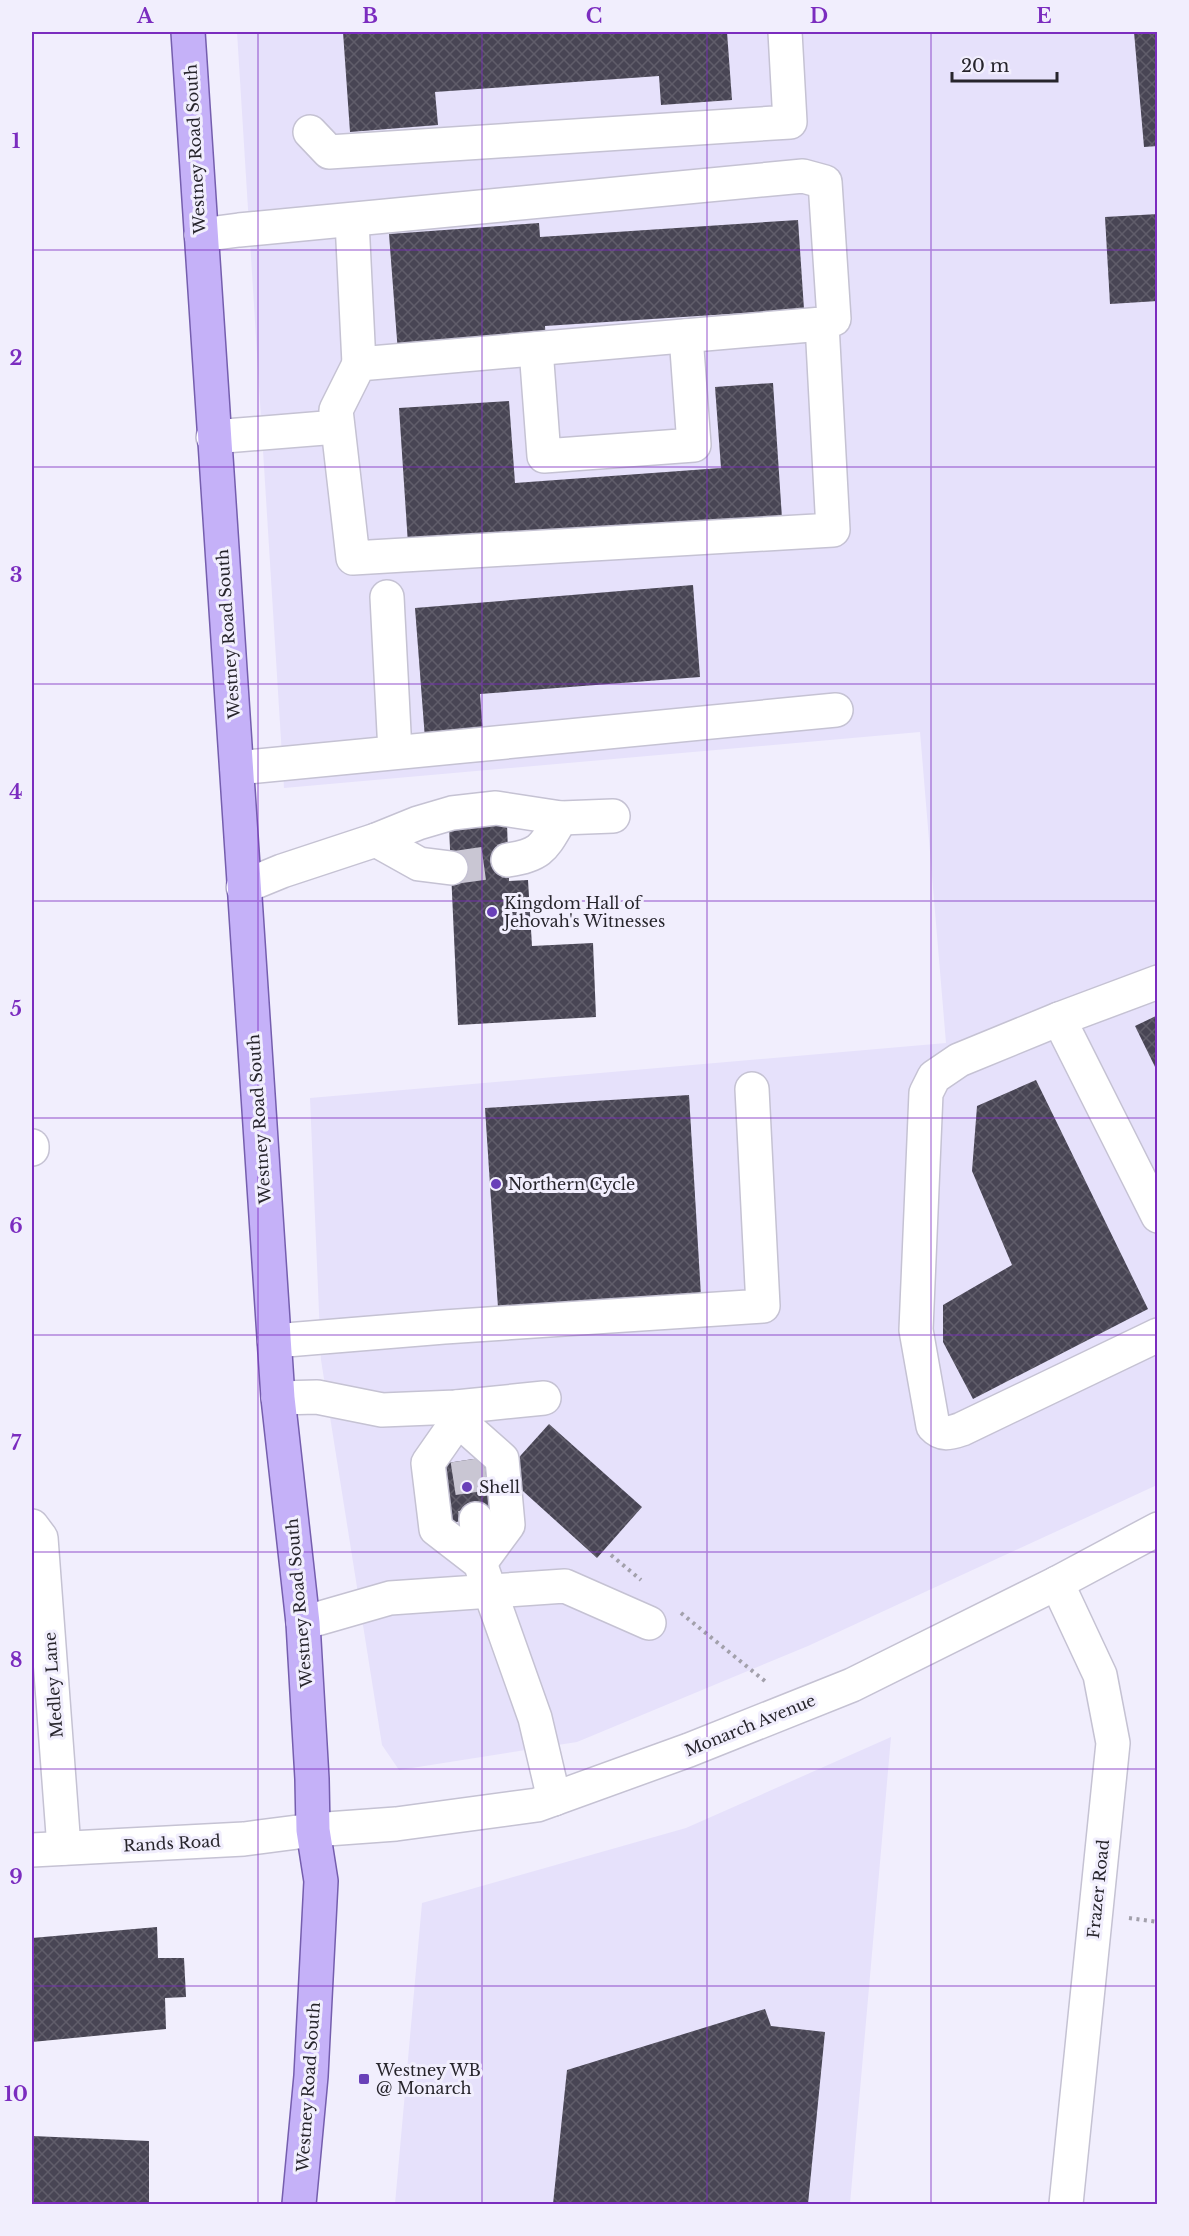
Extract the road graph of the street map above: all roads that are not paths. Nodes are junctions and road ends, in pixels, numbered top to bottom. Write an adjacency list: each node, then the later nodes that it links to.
1 (188, 32): 5 (main road, Westney Road South)
2 (785, 32): 3 (street)
3 (310, 132)
4 (352, 220): 5 (street); 6 (street); 9 (street)
5 (201, 235): 11 (main road, Westney Road South)
6 (822, 324): 7 (street); 10 (street)
7 (686, 336): 8 (street); 8 (street)
8 (536, 349): 9 (street)
9 (359, 364): 10 (street)
10 (337, 427): 11 (street)
11 (213, 437): 15 (main road, Westney Road South)
12 (387, 597): 14 (street)
13 (836, 710): 14 (street)
14 (395, 752): 15 (street)
15 (237, 768): 21 (main road, Westney Road South)
16 (613, 816): 17 (street)
17 (561, 818): 18 (street); 19 (street)
18 (376, 840): 20 (street); 21 (street)
19 (508, 860)
20 (451, 868)
21 (243, 887): 27 (main road, Westney Road South)
22 (1158, 982): 23 (street)
23 (1059, 1019): 25 (street); 26 (street)
24 (752, 1089): 27 (street)
25 (1158, 1216)
26 (1158, 1335)
27 (274, 1341): 28 (main road, Westney Road South)
28 (278, 1398): 30 (street); 38 (main road, Westney Road South)
29 (544, 1398): 30 (street)
30 (457, 1414): 31 (street); 35 (street); 35 (street)
31 (466, 1460)
32 (476, 1519): 35 (street)
33 (32, 1526): 41 (street, Medley Lane)
34 (1158, 1529): 36 (street, Monarch Avenue)
35 (486, 1577): 37 (street); 38 (street); 39 (street)
36 (1057, 1583): 39 (street, Monarch Avenue); 44 (street, Frazer Road)
37 (662, 1616)
38 (303, 1623): 40 (main road, Westney Road South)
39 (554, 1799): 40 (street, Monarch Avenue)
40 (313, 1830): 41 (street, Rands Road); 43 (main road, Westney Road South)
41 (64, 1848): 42 (street, Rands Road)
42 (32, 1850)
43 (299, 2205)
44 (1066, 2205)

